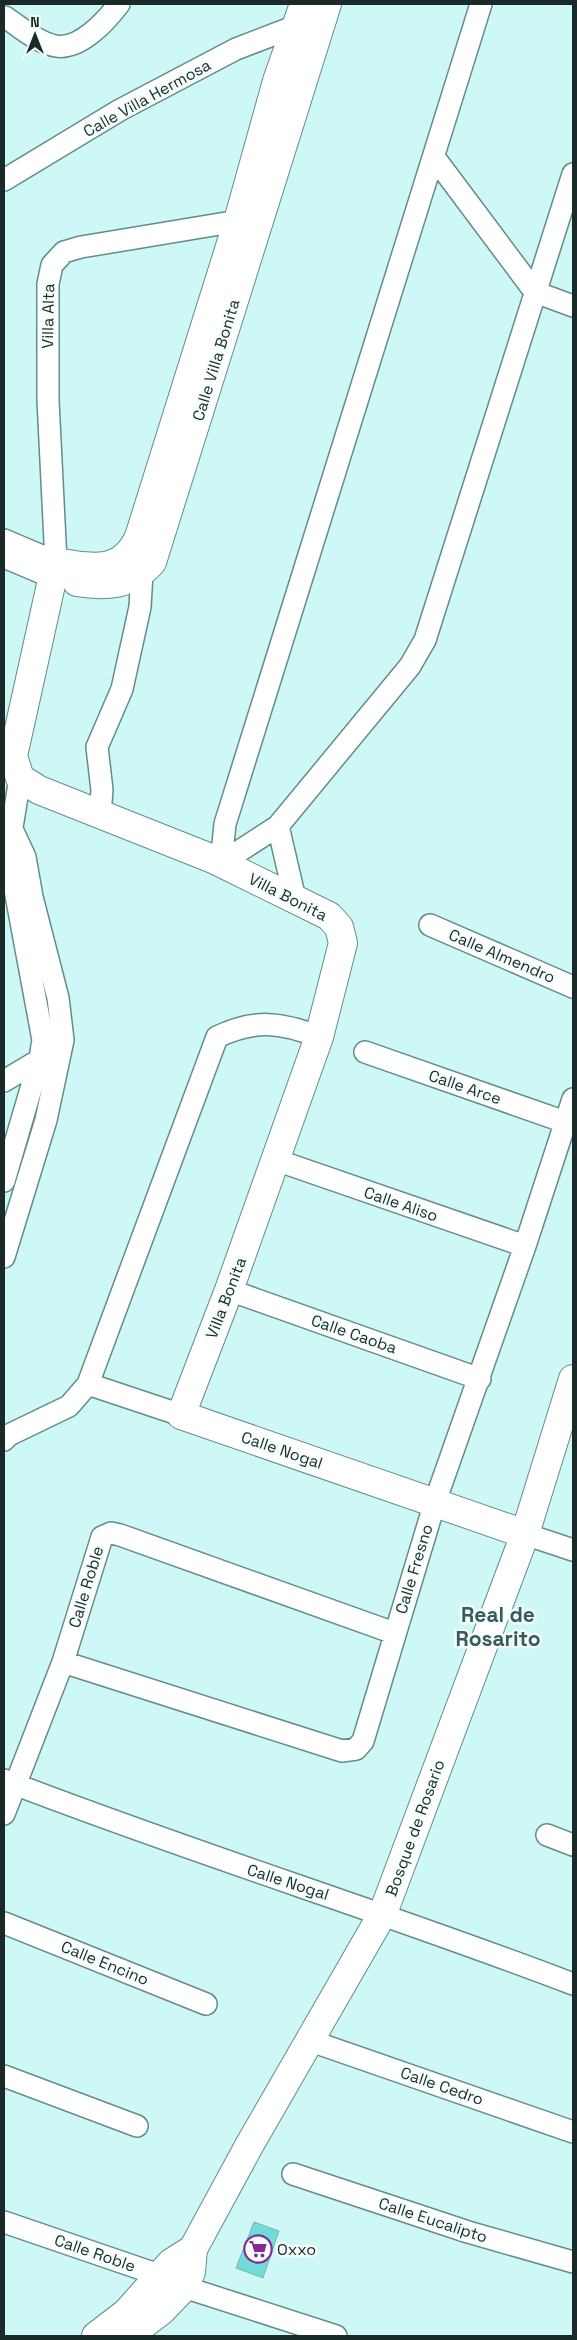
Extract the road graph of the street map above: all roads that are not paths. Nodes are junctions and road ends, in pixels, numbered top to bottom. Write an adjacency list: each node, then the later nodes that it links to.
1 (119, 4): 4 (street)
2 (327, 4): 14 (main road, Calle Villa Bonita)
3 (481, 4): 6 (street)
4 (7, 13)
5 (300, 15): 8 (street, Calle Villa Hermosa); 9 (main road, Calle Villa Bonita)
6 (434, 157): 10 (street); 20 (street)
7 (573, 174): 10 (street)
8 (4, 180)
9 (238, 221): 14 (main road, Calle Villa Bonita); 15 (street, Villa Alta)
10 (536, 292): 11 (street); 18 (street)
11 (573, 306)
12 (4, 540): 15 (street)
13 (4, 557): 15 (street)
14 (134, 566): 15 (main road); 17 (street)
15 (55, 570): 16 (main road)
16 (20, 778): 17 (main road, Villa Bonita); 19 (street)
17 (100, 814): 20 (main road, Villa Bonita)
18 (278, 826): 20 (street); 21 (street)
19 (11, 851): 25 (street); 27 (street)
20 (221, 863): 21 (main road, Villa Bonita)
21 (295, 900): 24 (main road, Villa Bonita)
22 (430, 925): 23 (street, Calle Almendro)
23 (573, 987)
24 (318, 1037): 31 (main road, Villa Bonita); 38 (street)
25 (62, 1049): 27 (street); 34 (street)
26 (365, 1052): 30 (street, Calle Arce)
27 (40, 1058): 28 (street); 32 (street)
28 (4, 1081)
29 (573, 1099): 30 (street, Calle Fresno)
30 (565, 1122): 33 (street, Calle Fresno)
31 (276, 1160): 33 (street, Calle Aliso); 35 (main road, Villa Bonita)
32 (4, 1181)
33 (525, 1246): 36 (street, Calle Fresno)
34 (4, 1257)
35 (229, 1290): 36 (street, Calle Caoba); 39 (main road, Villa Bonita)
36 (480, 1379): 41 (street, Calle Fresno)
37 (573, 1379): 42 (main road, Bosque de Rosario)
38 (88, 1384): 39 (street, Calle Nogal); 40 (street)
39 (181, 1415): 41 (main road, Calle Nogal)
40 (4, 1440)
41 (435, 1502): 42 (main road, Calle Nogal); 44 (street, Calle Fresno)
42 (525, 1534): 43 (street, Calle Nogal); 50 (main road, Bosque de Rosario)
43 (573, 1550)
44 (394, 1633): 45 (street, Calle Fresno); 45 (street, Calle Roble)
45 (63, 1662): 46 (street, Calle Roble)
46 (9, 1782): 47 (street, Calle Roble); 50 (street, Calle Nogal)
47 (4, 1814)
48 (547, 1835): 49 (street)
49 (573, 1845)
50 (383, 1914): 52 (street, Calle Nogal); 54 (main road, Bosque de Rosario)
51 (4, 1923): 53 (street, Calle Encino)
52 (573, 1984)
53 (206, 2004)
54 (311, 2041): 57 (street, Calle Cedro); 60 (main road, Bosque de Rosario)
55 (4, 2076): 56 (street)
56 (136, 2126)
57 (573, 2132)
58 (293, 2174): 61 (street, Calle Eucalipto)
59 (4, 2222): 62 (street, Calle Roble)
60 (193, 2249): 62 (main road); 63 (main road)
61 (573, 2262)
62 (159, 2275): 63 (street, Calle Roble); 64 (main road)
63 (184, 2287): 65 (main road); 66 (street, Calle Roble)
64 (96, 2336)
65 (128, 2336)
66 (336, 2336)

